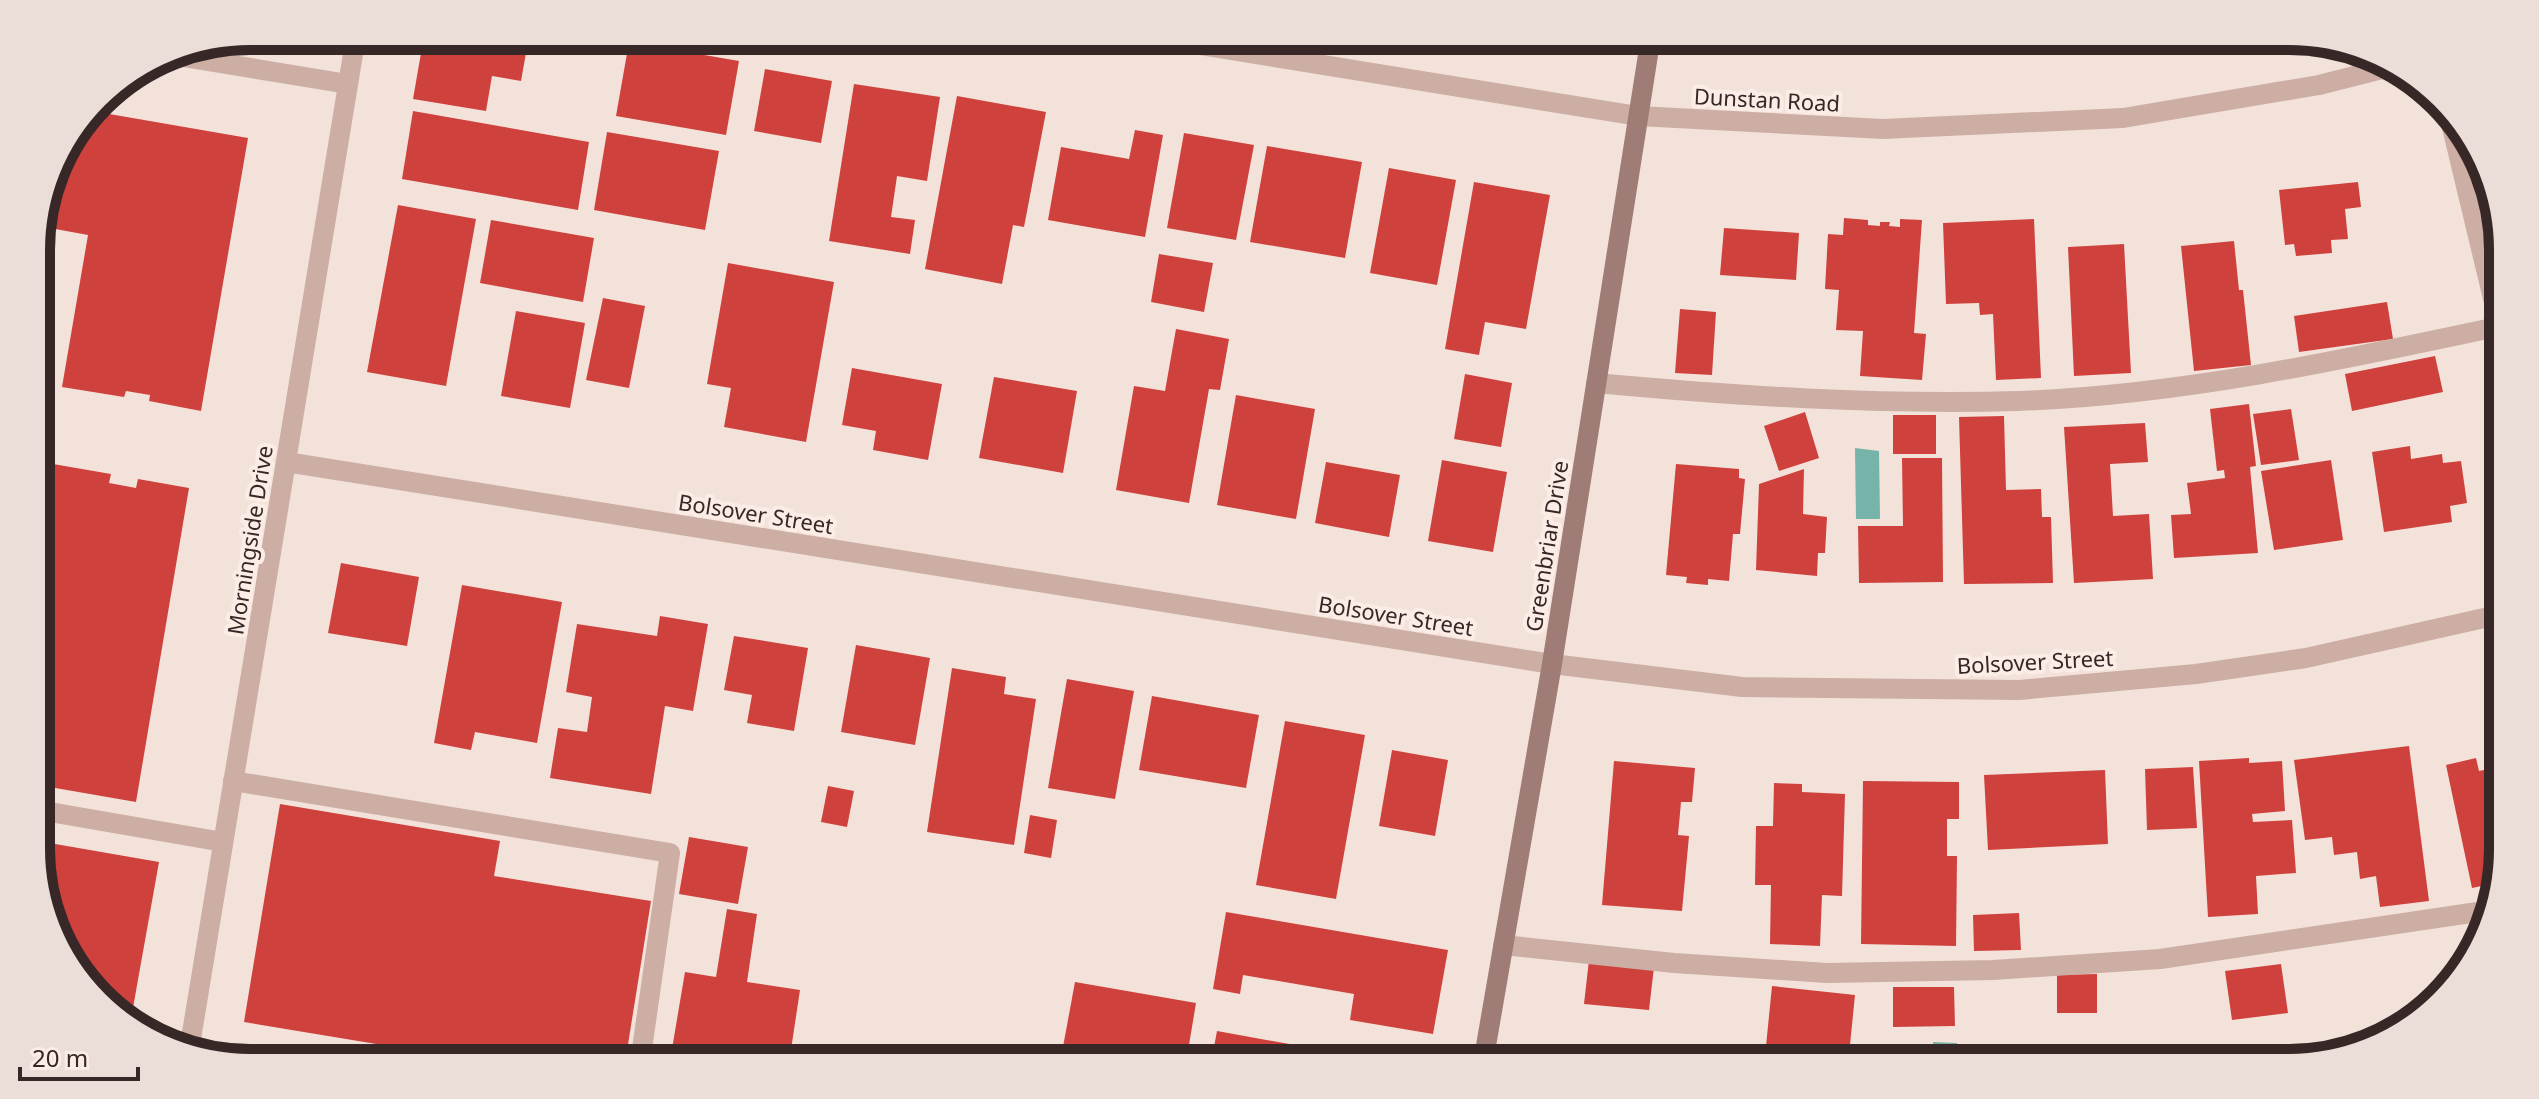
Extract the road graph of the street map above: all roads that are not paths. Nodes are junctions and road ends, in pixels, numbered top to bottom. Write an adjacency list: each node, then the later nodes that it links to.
1 (354, 50): 6 (street, Morningside Drive)
2 (1230, 50): 7 (street, Dunstan Road)
3 (1649, 50): 7 (main road, Greenbriar Drive)
4 (194, 59): 6 (street)
5 (2376, 70): 7 (street, Dunstan Road)
6 (348, 84): 12 (street, Morningside Drive)
7 (1638, 116): 11 (main road, Greenbriar Drive)
8 (2455, 139): 9 (street)
9 (2489, 279)
10 (2489, 330): 11 (street)
11 (1596, 383): 14 (main road, Greenbriar Drive)
12 (286, 462): 14 (street, Bolsover Street); 15 (street, Morningside Drive)
13 (2489, 617): 14 (street, Bolsover Street)
14 (1552, 664): 19 (main road, Greenbriar Drive)
15 (233, 781): 17 (street, Morningside Drive); 21 (street)
16 (50, 812): 17 (street)
17 (223, 842): 20 (street, Morningside Drive)
18 (2479, 912): 19 (street)
19 (1503, 945): 22 (main road, Greenbriar Drive)
20 (191, 1039)
21 (642, 1049)
22 (1485, 1049)

